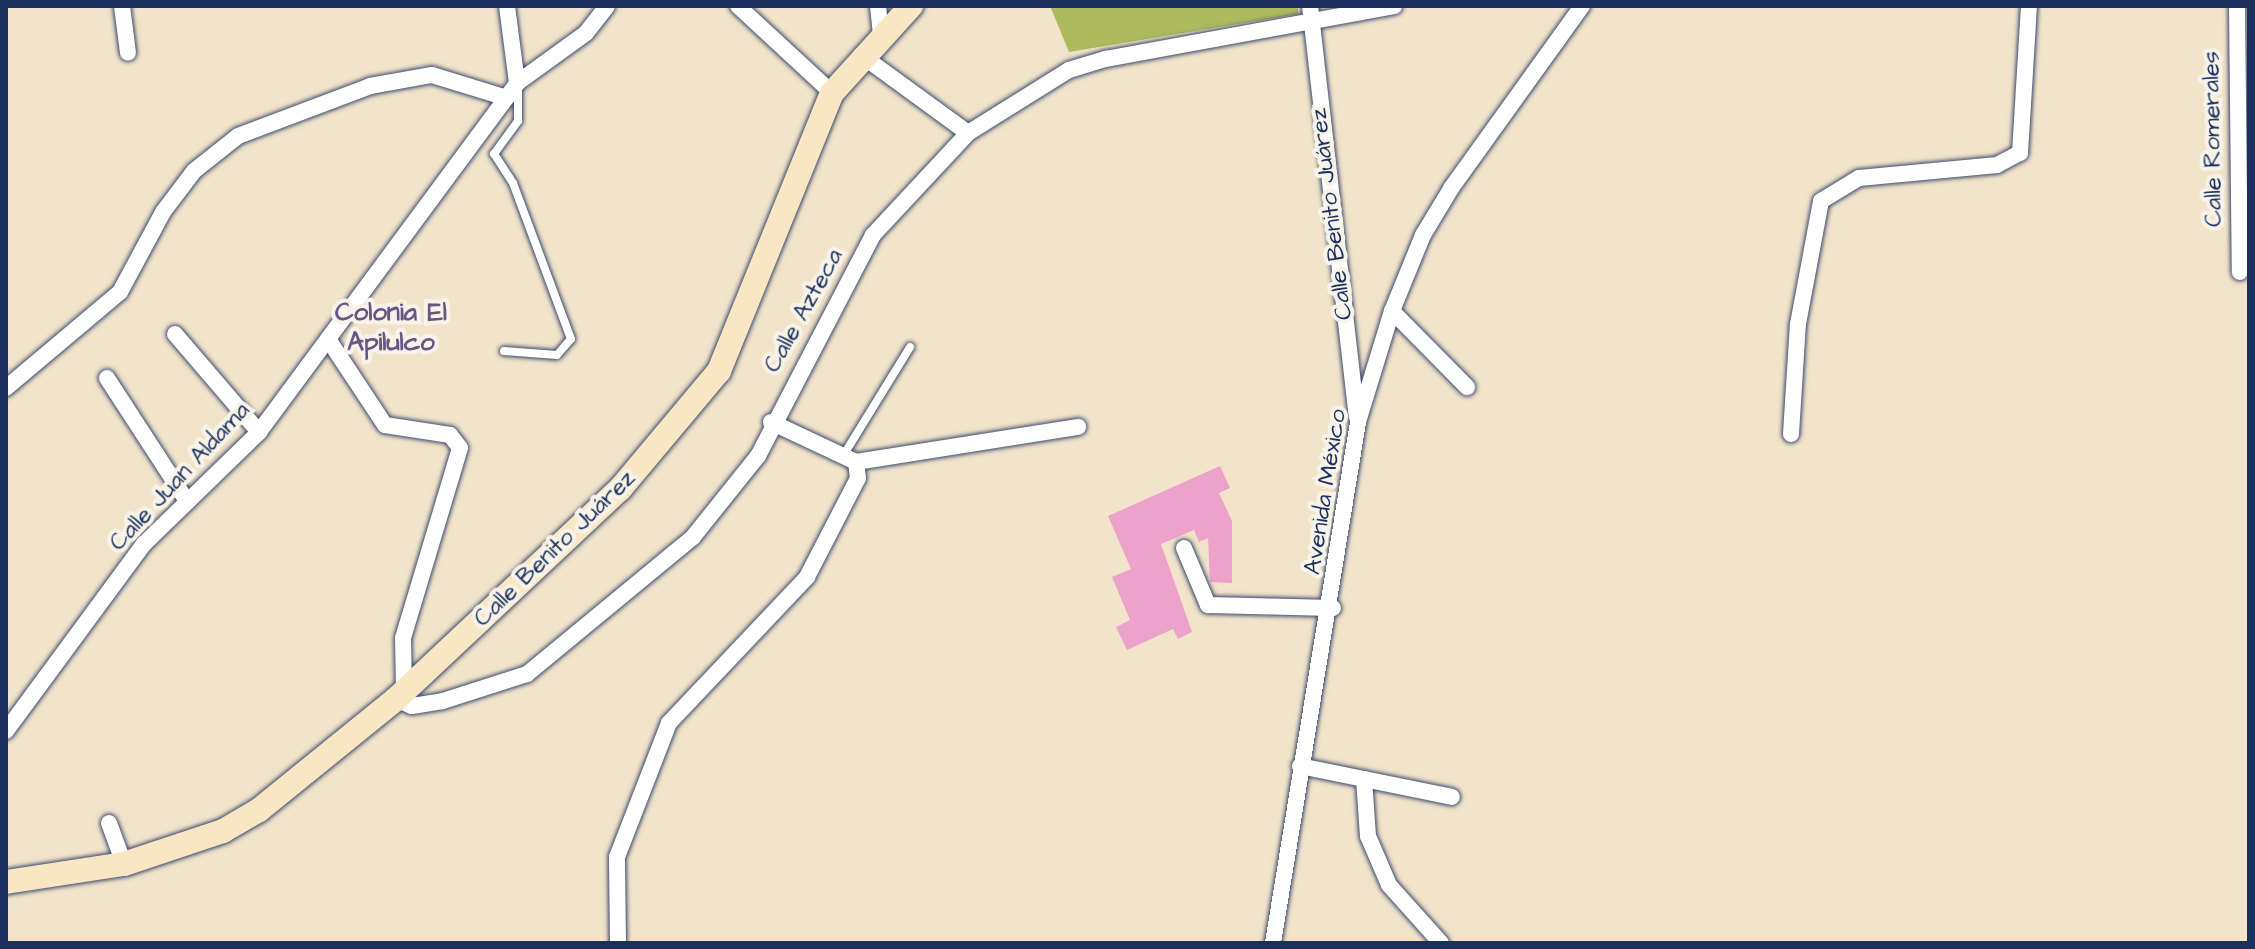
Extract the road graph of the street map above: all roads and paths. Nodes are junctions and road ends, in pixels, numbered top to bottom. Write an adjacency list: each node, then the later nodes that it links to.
1 (122, 6): 13 (street)
2 (507, 6): 15 (street)
3 (607, 6): 15 (street, Calle Juan Aldama)
4 (738, 6): 16 (street)
5 (878, 6): 12 (street)
6 (911, 6): 12 (main road, Calle Benito Juárez)
7 (1394, 6): 11 (street, Calle Azteca)
8 (1582, 6): 20 (street, Avenida México)
9 (2029, 6): 32 (street)
10 (2237, 6): 19 (street, Calle Romerales)
11 (1310, 13): 18 (street, Calle Azteca); 29 (street, Calle Benito Juárez)
12 (881, 33): 14 (main road, Calle Benito Juárez)
13 (128, 53)
14 (861, 55): 16 (main road, Calle Benito Juárez); 18 (street)
15 (517, 83): 17 (street, Calle Juan Aldama); 24 (lane)
16 (832, 93): 37 (main road, Calle Benito Juárez)
17 (507, 98): 22 (street, Calle Juan Aldama); 27 (street)
18 (968, 133): 28 (street, Calle Azteca)
19 (2240, 272)
20 (1392, 311): 26 (street); 29 (street, Avenida México)
21 (175, 334): 31 (street)
22 (328, 339): 31 (street, Calle Juan Aldama); 37 (street)
23 (910, 347): 33 (lane)
24 (504, 351)
25 (107, 378): 34 (street)
26 (1467, 387)
27 (6, 388)
28 (771, 422): 33 (street); 37 (street, Calle Azteca)
29 (1358, 422): 36 (street, Avenida México)
30 (1078, 427): 33 (street)
31 (259, 432): 34 (street, Calle Juan Aldama)
32 (1791, 434)
33 (849, 459): 45 (street)
34 (187, 501): 38 (street, Calle Juan Aldama)
35 (1184, 548): 36 (street)
36 (1333, 608): 39 (street, Avenida México)
37 (400, 695): 43 (main road, Calle Benito Juárez)
38 (6, 731)
39 (1300, 766): 40 (street); 46 (street, Avenida México)
40 (1364, 779): 41 (street); 47 (street)
41 (1452, 797)
42 (109, 823): 43 (street)
43 (124, 864): 44 (main road, Calle Benito Juárez)
44 (6, 882)
45 (618, 943)
46 (1273, 943)
47 (1441, 943)

